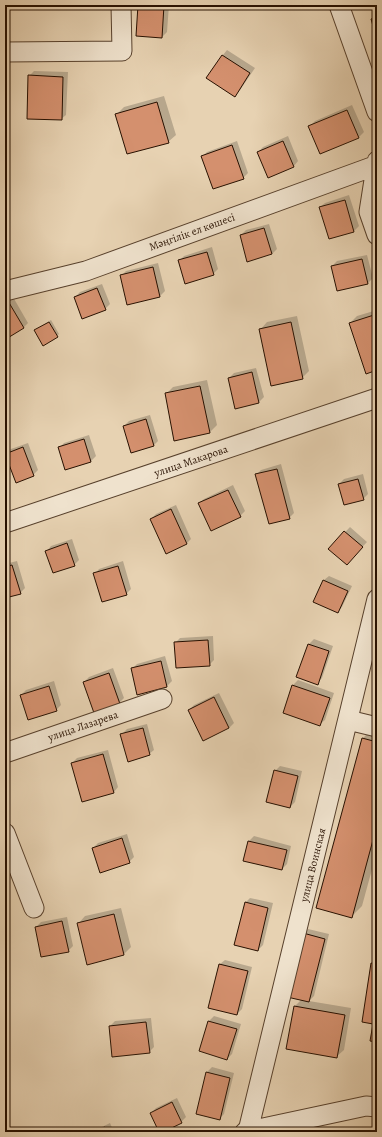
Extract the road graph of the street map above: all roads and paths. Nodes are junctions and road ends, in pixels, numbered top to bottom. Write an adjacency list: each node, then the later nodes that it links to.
1 (121, 5): 3 (street)
2 (339, 5): 4 (street)
3 (5, 52)
4 (377, 112)
5 (377, 161): 6 (street)
6 (377, 165): 7 (street); 8 (street, Мәңгілік ел көшесі)
7 (377, 235)
8 (5, 291)
9 (377, 398): 10 (street, улица Макарова)
10 (5, 523)
11 (377, 599): 13 (street, улица Воинская)
12 (162, 699): 15 (street, улица Лазарева)
13 (348, 720): 14 (street); 19 (street, улица Воинская)
14 (377, 727)
15 (5, 753)
16 (5, 833): 17 (street)
17 (34, 908)
18 (377, 1107): 19 (street)
19 (246, 1131)

